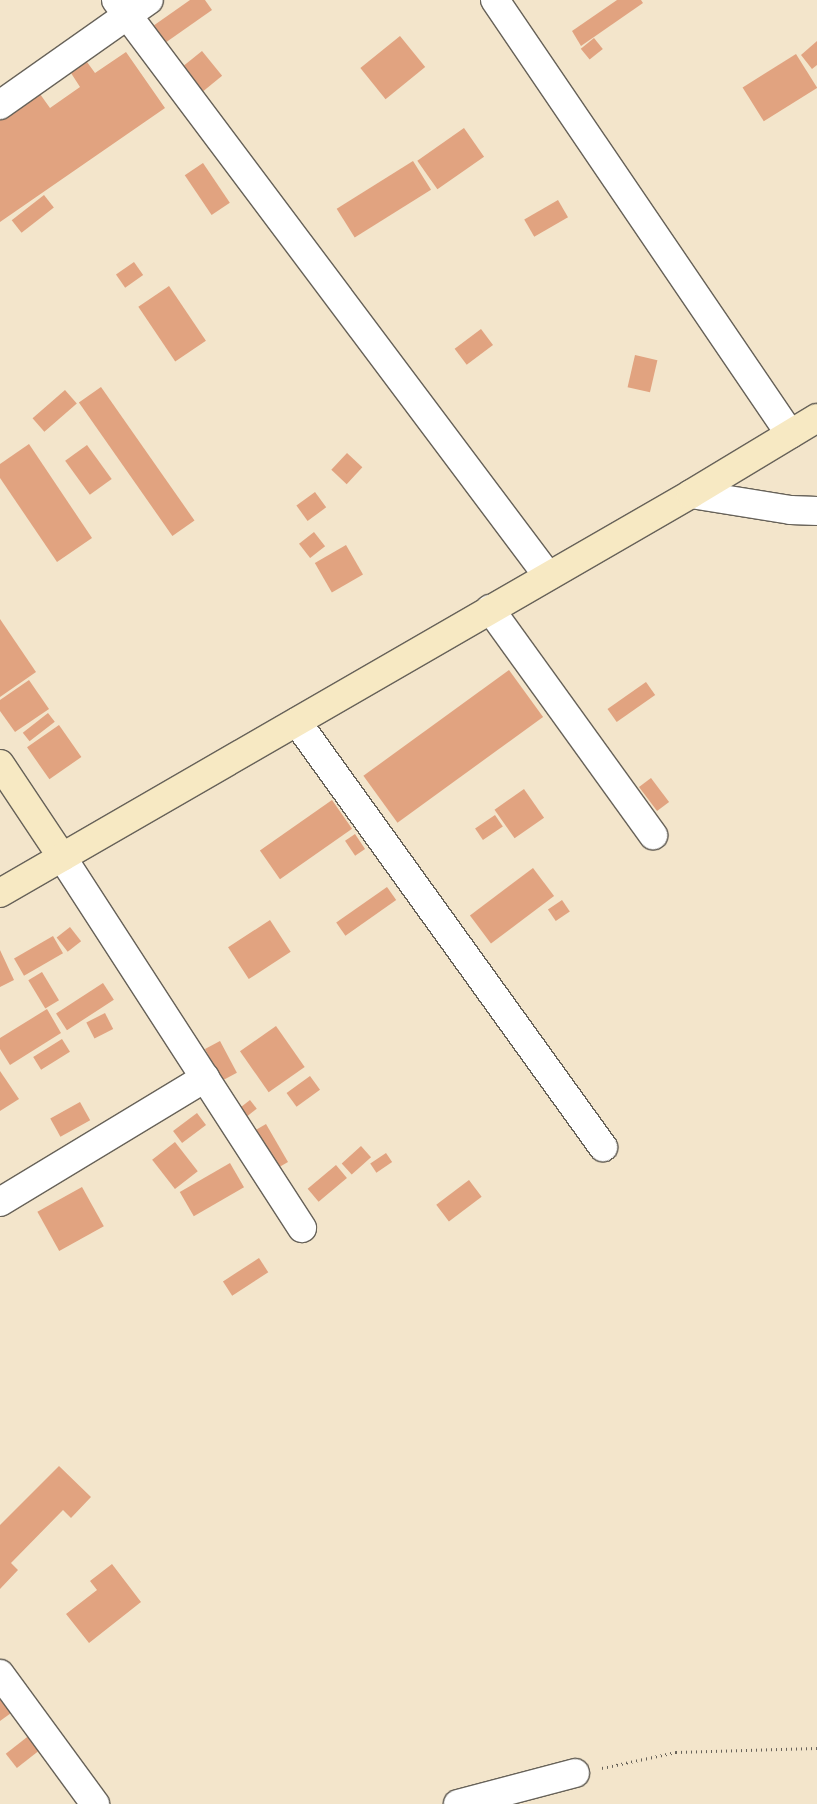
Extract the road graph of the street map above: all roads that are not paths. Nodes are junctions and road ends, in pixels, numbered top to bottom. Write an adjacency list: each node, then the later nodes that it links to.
1 (149, 0): 3 (street)
2 (495, 0): 6 (street)
3 (121, 8): 4 (street); 9 (street)
4 (0, 105)
5 (817, 418): 6 (main road)
6 (790, 434): 7 (main road)
7 (691, 494): 8 (street); 9 (main road)
8 (817, 511)
9 (548, 576): 10 (main road)
10 (490, 609): 11 (main road); 13 (street)
11 (297, 722): 14 (main road); 17 (street)
12 (0, 764): 14 (main road)
13 (653, 836)
14 (62, 857): 15 (main road); 16 (street)
15 (0, 893)
16 (205, 1078): 18 (street); 19 (street)
17 (603, 1147)
18 (0, 1202)
19 (302, 1228)
20 (0, 1674): 22 (street)
21 (575, 1773): 23 (street)
22 (95, 1804)
23 (458, 1804)

